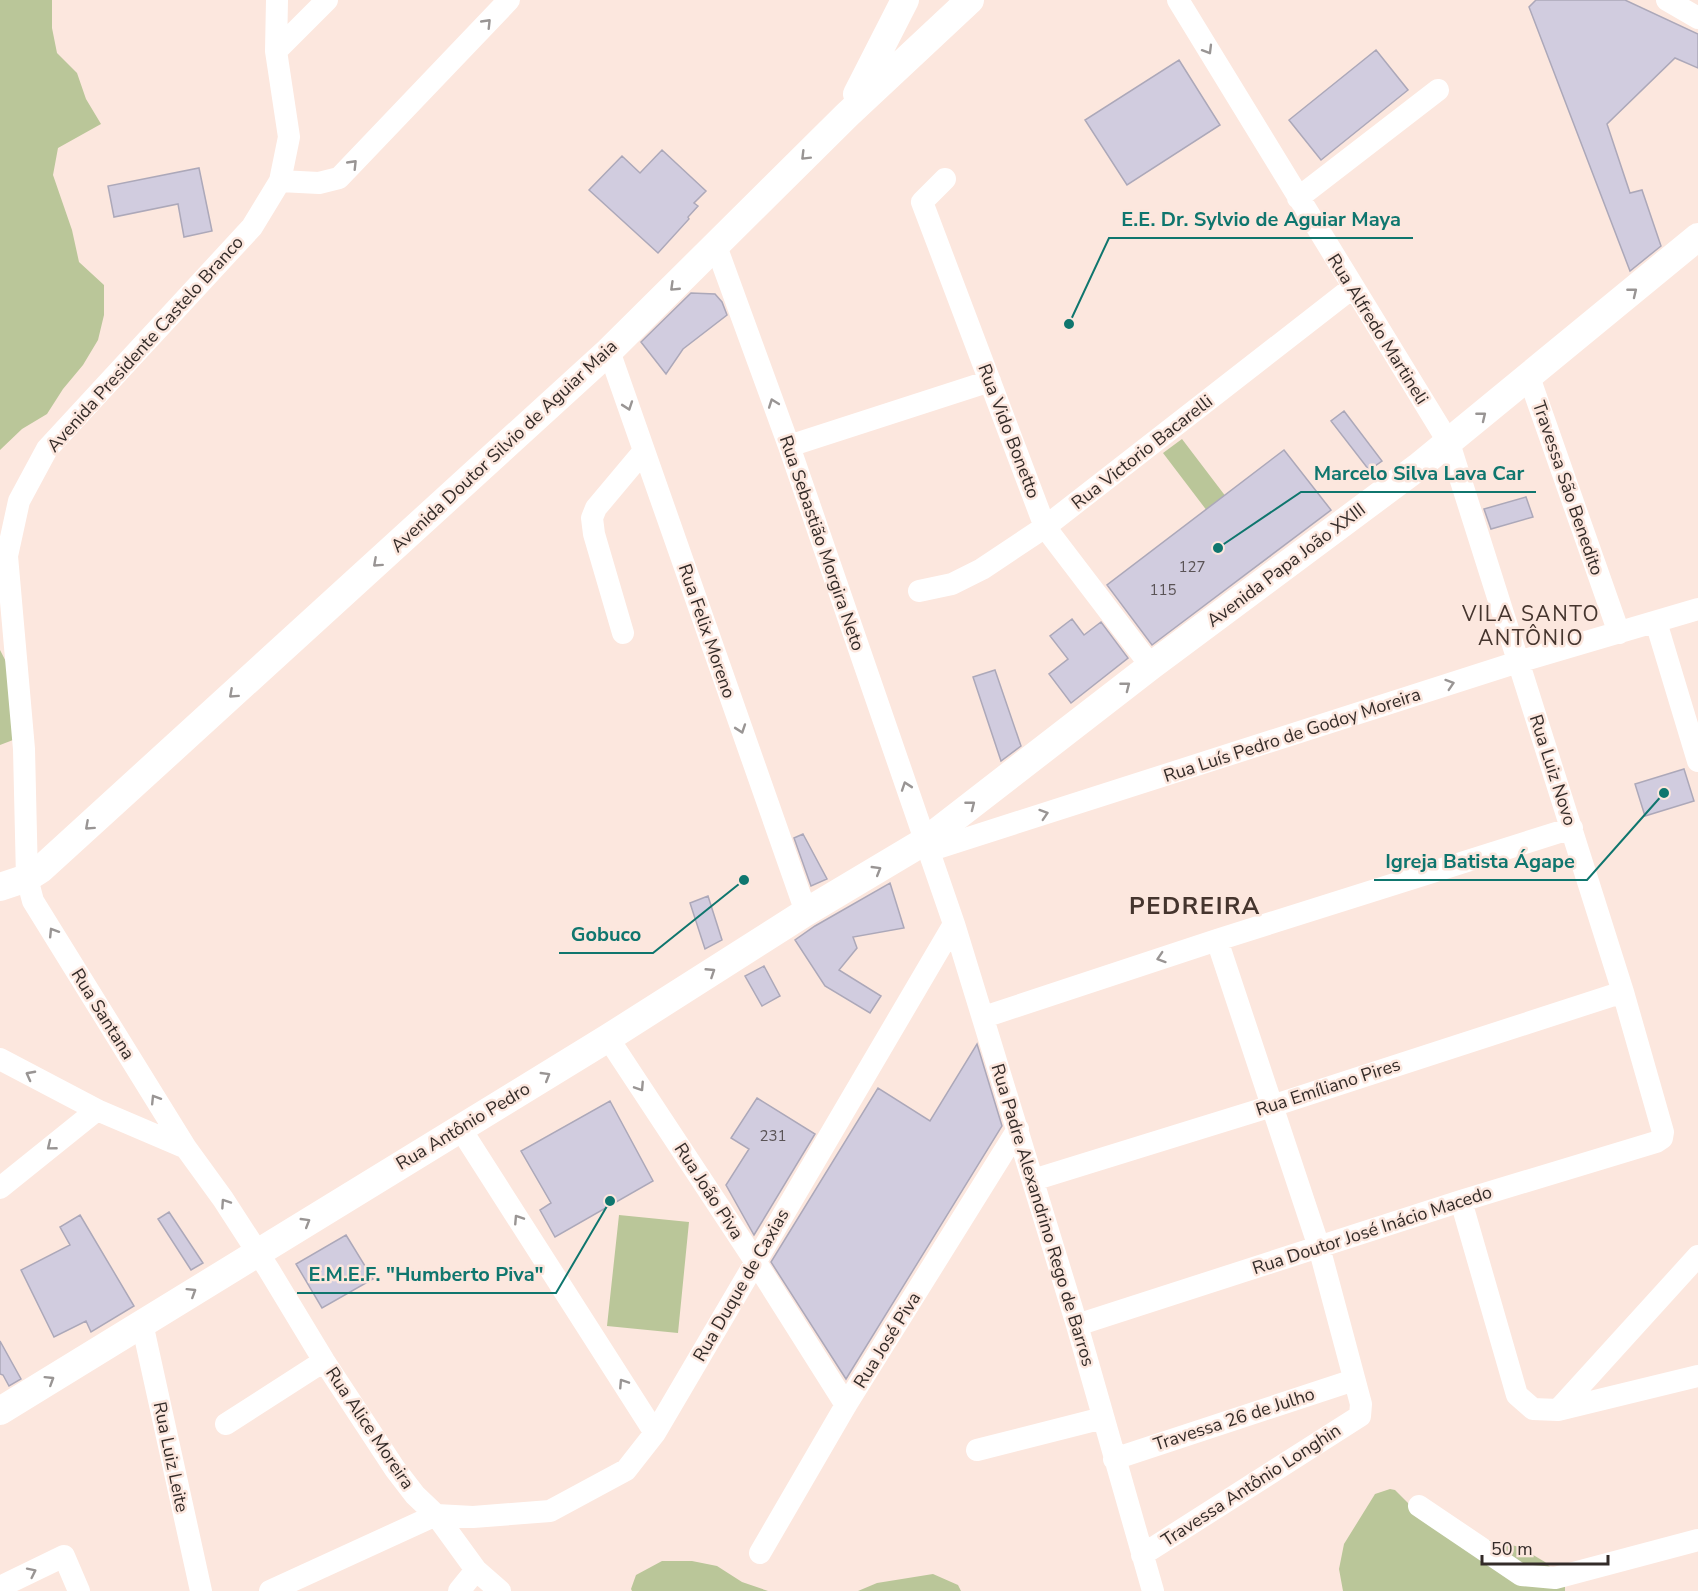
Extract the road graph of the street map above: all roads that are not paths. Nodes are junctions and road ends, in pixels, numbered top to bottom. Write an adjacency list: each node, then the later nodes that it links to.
1 (277, 0): 10 (street, Avenida Presidente Castelo Branco)
2 (327, 0): 10 (street)
3 (508, 0): 15 (street, one-way to 3)
4 (905, 0): 9 (main road)
5 (970, 0): 11 (main road, Avenida Doutor Silvio de Aguiar Maia)
6 (1178, 0): 16 (street, Rua Alfredo Martineli, one-way to 16)
7 (1666, 0): 8 (street)
8 (1698, 18)
9 (891, 28): 11 (main road); 13 (main road)
10 (276, 51): 15 (street, Avenida Presidente Castelo Branco)
11 (914, 51): 13 (main road, Avenida Doutor Silvio de Aguiar Maia)
12 (1438, 90): 16 (street)
13 (847, 115): 18 (main road, Avenida Doutor Silvio de Aguiar Maia, one-way to 18)
14 (945, 179): 22 (street, Rua Vido Bonetto)
15 (291, 181): 37 (street, Avenida Presidente Castelo Branco)
16 (1298, 198): 19 (street, Rua Alfredo Martineli)
17 (1698, 237): 21 (main road, Avenida Papa João XXIII, one-way to 17)
18 (716, 246): 20 (main road, Avenida Doutor Silvio de Aguiar Maia, one-way to 20); 24 (street, Rua Sebastião Morgira Neto, one-way to 18)
19 (1352, 288): 23 (street, Rua Alfredo Martineli); 26 (street, Rua Victorio Bacarelli)
20 (609, 351): 25 (street, Rua Felix Moreno, one-way to 25); 37 (main road, Avenida Doutor Silvio de Aguiar Maia, one-way to 37)
21 (1529, 377): 23 (main road, Avenida Papa João XXIII, one-way to 21); 31 (street, Travessa São Benedito)
22 (990, 381): 24 (street); 26 (street, Rua Vido Bonetto)
23 (1449, 443): 32 (street, Rua Luiz Novo); 33 (main road, Avenida Papa João XXIII)
24 (789, 446): 36 (street, Rua Sebastião Morgira Neto, one-way to 24)
25 (643, 452): 30 (street); 39 (street, Rua Felix Moreno, one-way to 39)
26 (1045, 527): 27 (street, Rua Victorio Bacarelli); 33 (street, Rua Vido Bonetto)
27 (919, 591)
28 (1698, 609): 29 (street, Rua Luís Pedro de Godoy Moreira)
29 (1656, 622): 31 (street, Rua Luís Pedro de Godoy Moreira); 34 (street)
30 (623, 633)
31 (1620, 633): 32 (street, Rua Luís Pedro de Godoy Moreira)
32 (1518, 662): 35 (street, Rua Luiz Novo); 36 (street, Rua Luís Pedro de Godoy Moreira, one-way to 32)
33 (1151, 666): 36 (main road, Avenida Papa João XXIII, one-way to 33)
34 (1698, 761)
35 (1572, 828): 41 (street); 42 (street, Rua Luiz Novo)
36 (927, 846): 39 (main road, Rua Antônio Pedro, one-way to 36); 40 (street, Rua Padre Alexandrino Rego de Barros)
37 (27, 878): 38 (main road, Avenida Doutor Silvio de Aguiar Maia); 51 (street, Rua Santana, one-way to 37)
38 (0, 887)
39 (806, 912): 44 (main road, Rua Antônio Pedro, one-way to 39)
40 (954, 924): 43 (street, Rua Padre Alexandrino Rego de Barros); 58 (street, Rua Duque de Caxias)
41 (1217, 940): 43 (street, one-way to 43); 46 (street)
42 (1623, 992): 46 (street, Rua Emíliano Pires); 50 (street, Rua Luiz Novo)
43 (984, 1017): 49 (street, Rua Padre Alexandrino Rego de Barros)
44 (608, 1038): 48 (main road, Rua Antônio Pedro, one-way to 44); 58 (street, Rua João Piva, one-way to 58)
45 (0, 1059): 47 (street, one-way to 45)
46 (1272, 1106): 52 (street, Rua Emíliano Pires); 55 (street)
47 (97, 1110): 51 (street); 53 (street, one-way to 53)
48 (460, 1128): 56 (main road, Rua Antônio Pedro, one-way to 48); 69 (street, one-way to 48)
49 (1018, 1130): 52 (street, Rua Padre Alexandrino Rego de Barros); 64 (street, Rua José Piva)
50 (1663, 1132): 54 (street, Rua Doutor José Inácio Macedo)
51 (186, 1149): 56 (street, Rua Santana, one-way to 51)
52 (1033, 1180): 60 (street, Rua Padre Alexandrino Rego de Barros)
53 (0, 1188)
54 (1461, 1202): 55 (street, Rua Doutor José Inácio Macedo); 65 (street)
55 (1319, 1247): 60 (street, Rua Doutor José Inácio Macedo); 63 (street)
56 (257, 1252): 59 (main road, Rua Antônio Pedro, one-way to 56); 61 (street, Rua Alice Moreira)
57 (1698, 1256): 65 (street)
58 (755, 1261): 64 (street, Rua João Piva); 69 (street, Rua Duque de Caxias)
59 (142, 1323): 66 (main road, Rua Antônio Pedro, one-way to 59); 80 (street, Rua Luiz Leite)
60 (1077, 1325): 67 (street, Rua Padre Alexandrino Rego de Barros)
61 (324, 1360): 68 (street); 73 (street, Rua Alice Moreira)
62 (1698, 1376): 65 (street)
63 (1354, 1380): 71 (street, Travessa 26 de Julho); 76 (street, Travessa Antônio Longhin)
64 (846, 1405): 75 (street, Rua José Piva)
65 (1558, 1410)
66 (0, 1411)
67 (1103, 1418): 70 (street); 71 (street, Rua Padre Alexandrino Rego de Barros)
68 (226, 1424)
69 (655, 1432): 73 (street, Rua Duque de Caxias)
70 (977, 1450)
71 (1114, 1459): 76 (street, Rua Padre Alexandrino Rego de Barros)
72 (1419, 1506): 74 (street)
73 (436, 1515): 77 (street, Rua Alice Moreira); 81 (street)
74 (1698, 1540)
75 (760, 1553)
76 (1142, 1555): 84 (street, Rua Padre Alexandrino Rego de Barros)
77 (476, 1570): 82 (street); 83 (street, Rua Alice Moreira)
78 (0, 1587): 79 (street, one-way to 79)
79 (79, 1591)
80 (201, 1591)
81 (270, 1591)
82 (459, 1591)
83 (500, 1591)
84 (1153, 1591)

